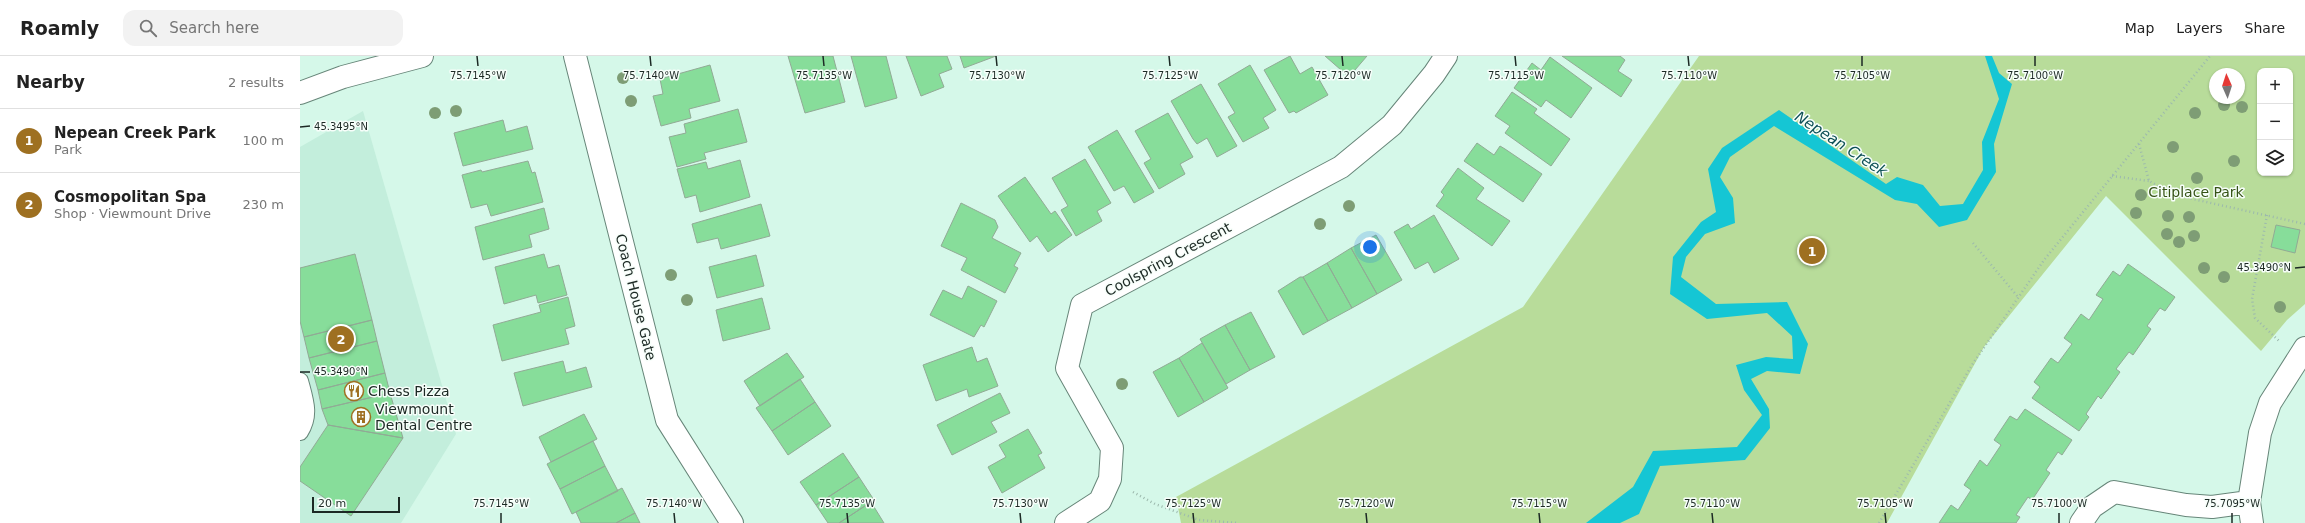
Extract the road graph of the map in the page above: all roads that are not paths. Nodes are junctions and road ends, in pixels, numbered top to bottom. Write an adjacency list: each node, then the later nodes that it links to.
1 (422, 56): 4 (street)
2 (575, 56): 9 (street, Coach House Gate)
3 (1446, 56): 10 (street, Coolspring Crescent)
4 (300, 93)
5 (2302, 352): 8 (street)
6 (300, 382): 7 (lane)
7 (300, 432)
8 (2251, 513): 11 (street)
9 (732, 523)
10 (1066, 523)
11 (2081, 523)

